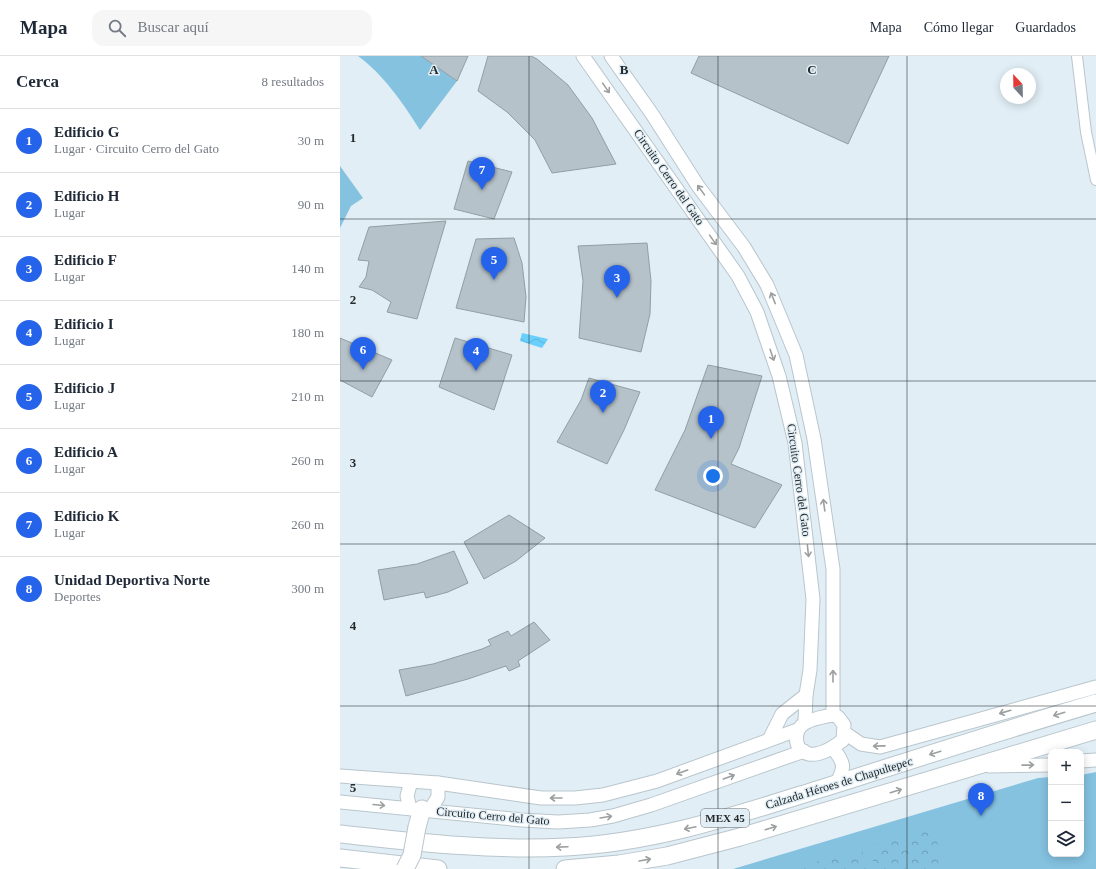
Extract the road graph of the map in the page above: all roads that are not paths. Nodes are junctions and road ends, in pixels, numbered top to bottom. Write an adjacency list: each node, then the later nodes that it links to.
1 (583, 56): 6 (street, Circuito Cerro del Gato, one-way to 6)
2 (611, 56): 8 (street, Circuito Cerro del Gato, one-way to 2)
3 (1077, 56): 4 (street)
4 (1096, 180)
5 (1096, 687): 11 (street, one-way to 11)
6 (806, 694): 9 (street, Circuito Cerro del Gato); 12 (street)
7 (1096, 703): 22 (main road, Calzada Héroes de Chapultepec / MEX 45, one-way to 22)
8 (833, 715): 9 (street); 11 (street)
9 (801, 726): 12 (street, Circuito Cerro del Gato); 14 (street)
10 (1096, 730): 18 (main road, Calzada Héroes de Chapultepec / MEX 45)
11 (845, 733): 13 (street)
12 (769, 740): 21 (street, Circuito Cerro del Gato, one-way to 21)
13 (833, 748): 14 (street); 22 (street)
14 (804, 751): 24 (street, Circuito Cerro del Gato, one-way to 14)
15 (1096, 760): 16 (street)
16 (1084, 761)
17 (1048, 765): 18 (street, one-way to 17)
18 (977, 766): 27 (main road, Calzada Héroes de Chapultepec / MEX 45, one-way to 18)
19 (340, 776): 20 (street, Circuito Cerro del Gato)
20 (412, 781): 21 (street, Circuito Cerro del Gato); 24 (street)
21 (438, 783): 24 (street)
22 (837, 783): 25 (main road, Calzada Héroes de Chapultepec / MEX 45, one-way to 25)
23 (340, 802): 24 (street, Circuito Cerro del Gato, one-way to 24)
24 (421, 809): 29 (main road, bridge)
25 (340, 834)
26 (340, 858): 30 (main road)
27 (663, 862): 28 (main road, Calzada Héroes de Chapultepec / MEX 45, one-way to 27)
28 (621, 867): 31 (main road, Calzada Héroes de Chapultepec / MEX 45)
29 (405, 869)
30 (438, 869)
31 (564, 869)

